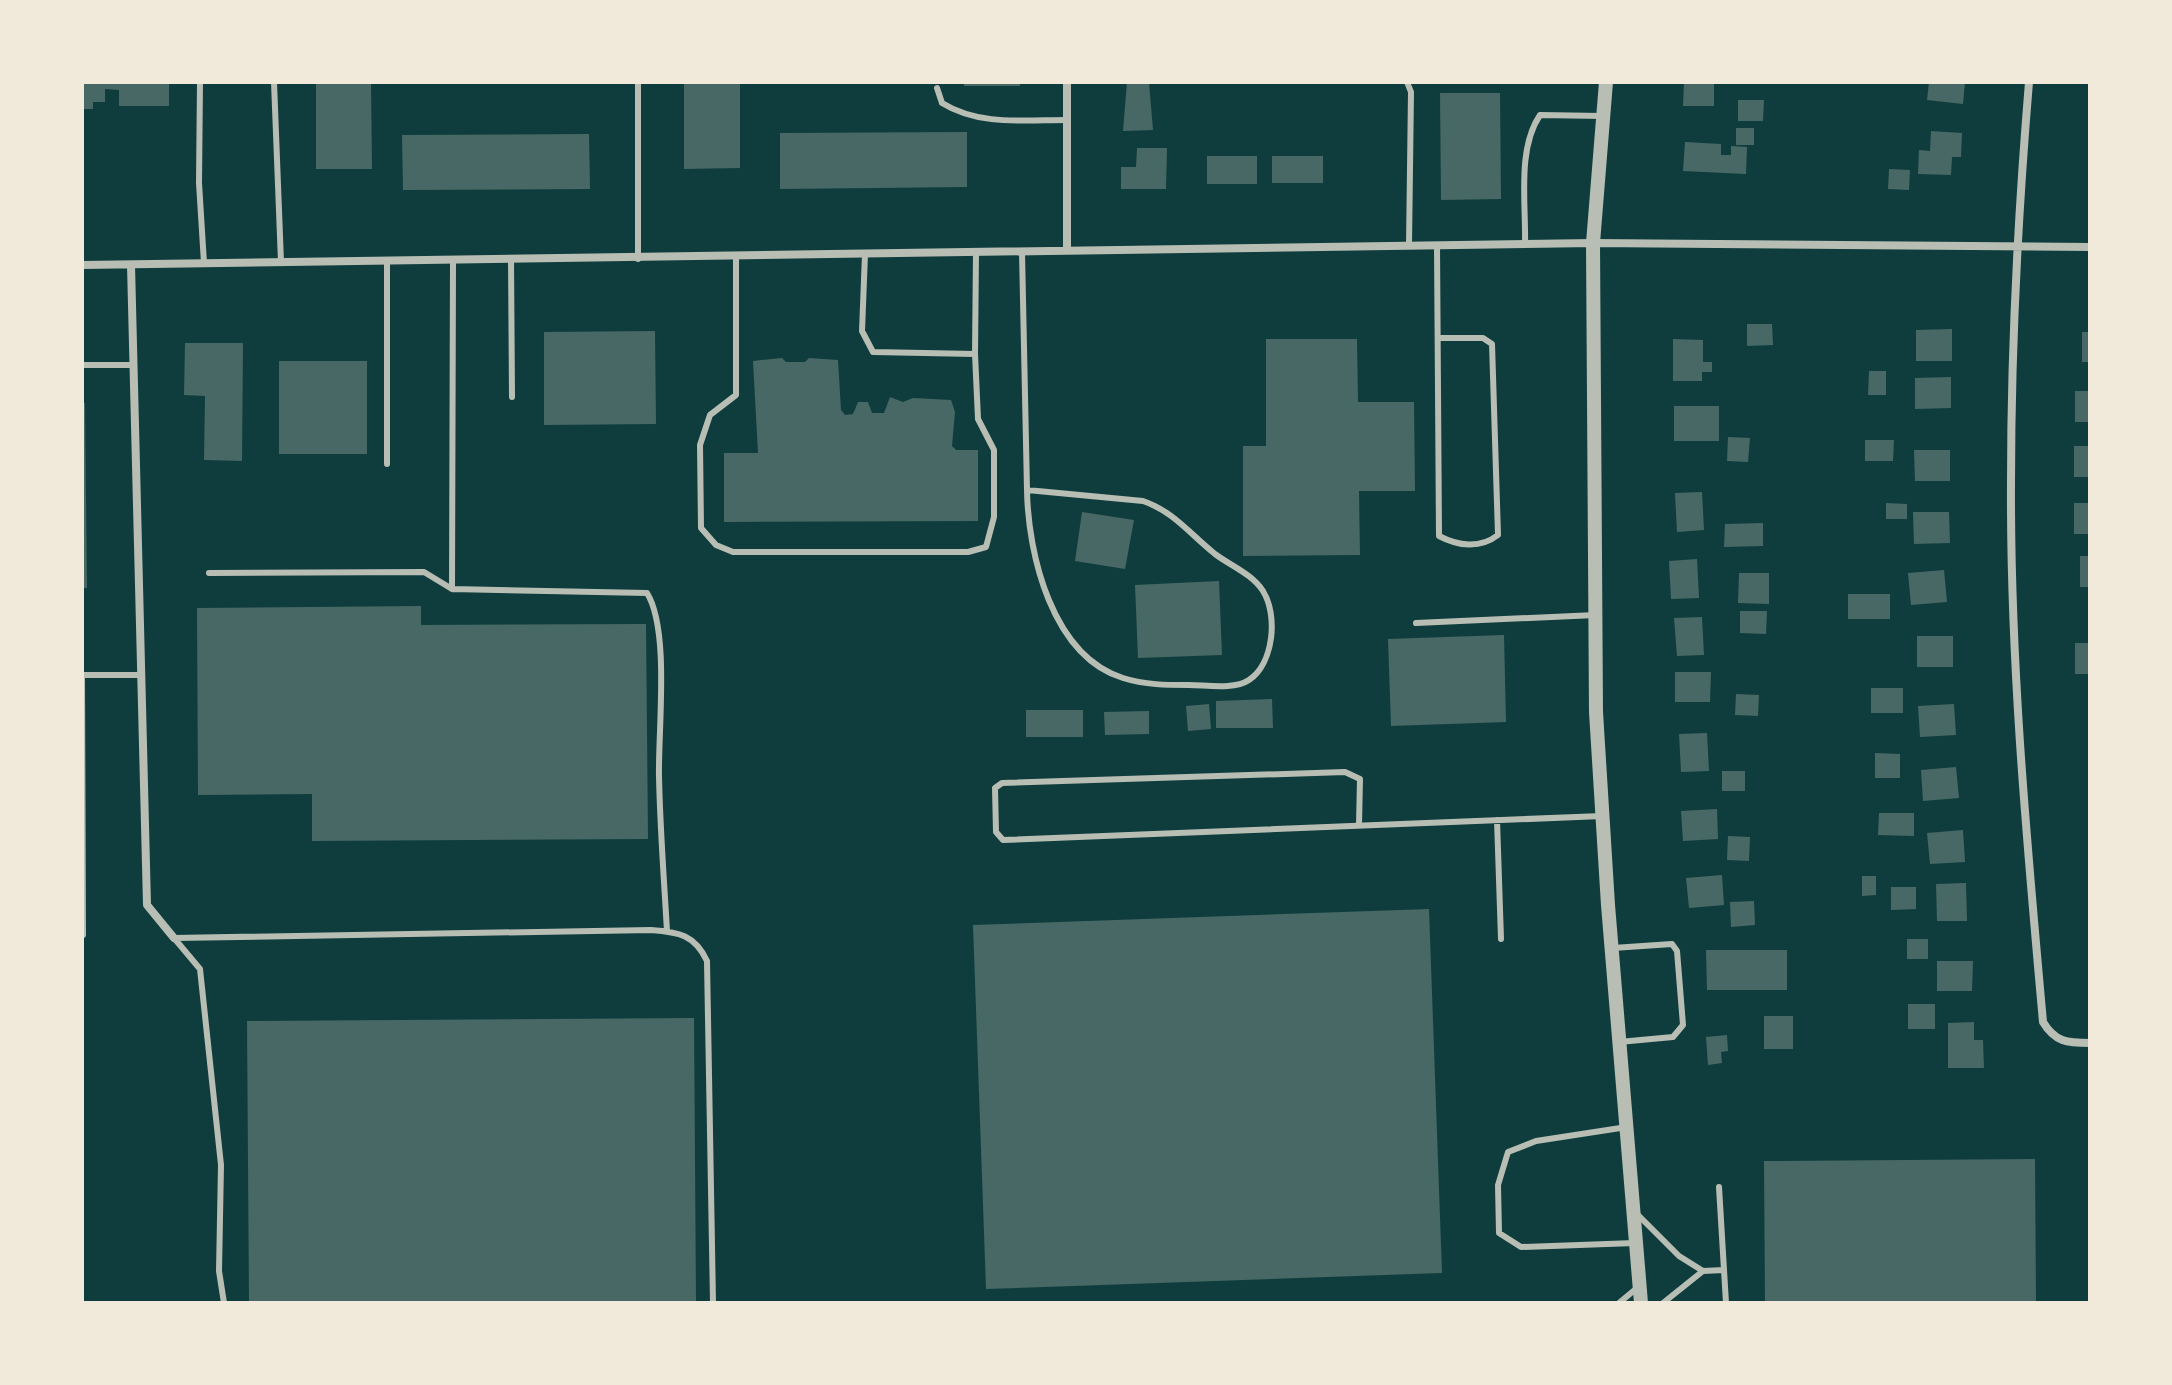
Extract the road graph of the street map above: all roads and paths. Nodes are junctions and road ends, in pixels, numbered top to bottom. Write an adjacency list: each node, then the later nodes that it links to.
1 (200, 82): 27 (lane)
2 (274, 82): 26 (lane)
3 (638, 82): 23 (lane)
4 (1067, 82): 10 (street)
5 (1407, 82): 13 (lane)
6 (1606, 82): 9 (street)
7 (2029, 82): 15 (street)
8 (937, 88): 10 (lane)
9 (1603, 116): 11 (street); 12 (lane)
10 (1067, 120): 17 (street)
11 (1593, 243): 12 (street); 15 (street); 39 (street)
12 (1525, 244): 14 (street)
13 (1409, 245): 14 (street); 17 (street)
14 (1437, 245): 30 (lane)
15 (2016, 246): 16 (street); 52 (street)
16 (2090, 247)
17 (1067, 250): 19 (street)
18 (976, 252): 19 (street); 20 (street); 31 (lane)
19 (1022, 252): 36 (lane)
20 (865, 254): 21 (street); 31 (lane)
21 (736, 256): 23 (street); 31 (lane)
22 (511, 259): 23 (street); 24 (street); 34 (lane)
23 (638, 259)
24 (453, 260): 25 (street); 38 (lane)
25 (387, 261): 26 (street); 35 (lane)
26 (281, 262): 27 (street)
27 (204, 263): 29 (street)
28 (82, 265): 29 (street)
29 (131, 265): 33 (street)
30 (1438, 338): 30 (lane)
31 (975, 354)
32 (82, 365): 33 (lane)
33 (134, 365): 42 (street)
34 (512, 397)
35 (387, 464)
36 (1027, 490): 36 (lane)
37 (209, 573): 38 (lane)
38 (452, 589): 46 (lane)
39 (1596, 615): 40 (lane); 43 (street)
40 (1416, 623)
41 (82, 675): 42 (lane); 47 (lane)
42 (141, 675): 48 (street)
43 (1602, 816): 44 (lane); 50 (street)
44 (1497, 820): 45 (lane); 49 (lane)
45 (1359, 825): 45 (lane)
46 (667, 931): 48 (lane); 61 (lane)
47 (83, 935)
48 (174, 938): 60 (lane)
49 (1501, 939)
50 (1612, 948): 51 (street); 51 (lane)
51 (1619, 1042): 53 (street)
52 (2090, 1043)
53 (1627, 1127): 55 (street); 56 (lane)
54 (1719, 1187): 57 (lane)
55 (1633, 1208): 56 (street); 58 (lane)
56 (1636, 1243): 59 (street)
57 (1724, 1270): 58 (lane); 65 (lane)
58 (1703, 1271): 64 (lane)
59 (1640, 1286): 62 (lane); 63 (street)
60 (224, 1303)
61 (713, 1303)
62 (1619, 1303)
63 (1641, 1303)
64 (1663, 1303)
65 (1726, 1303)

